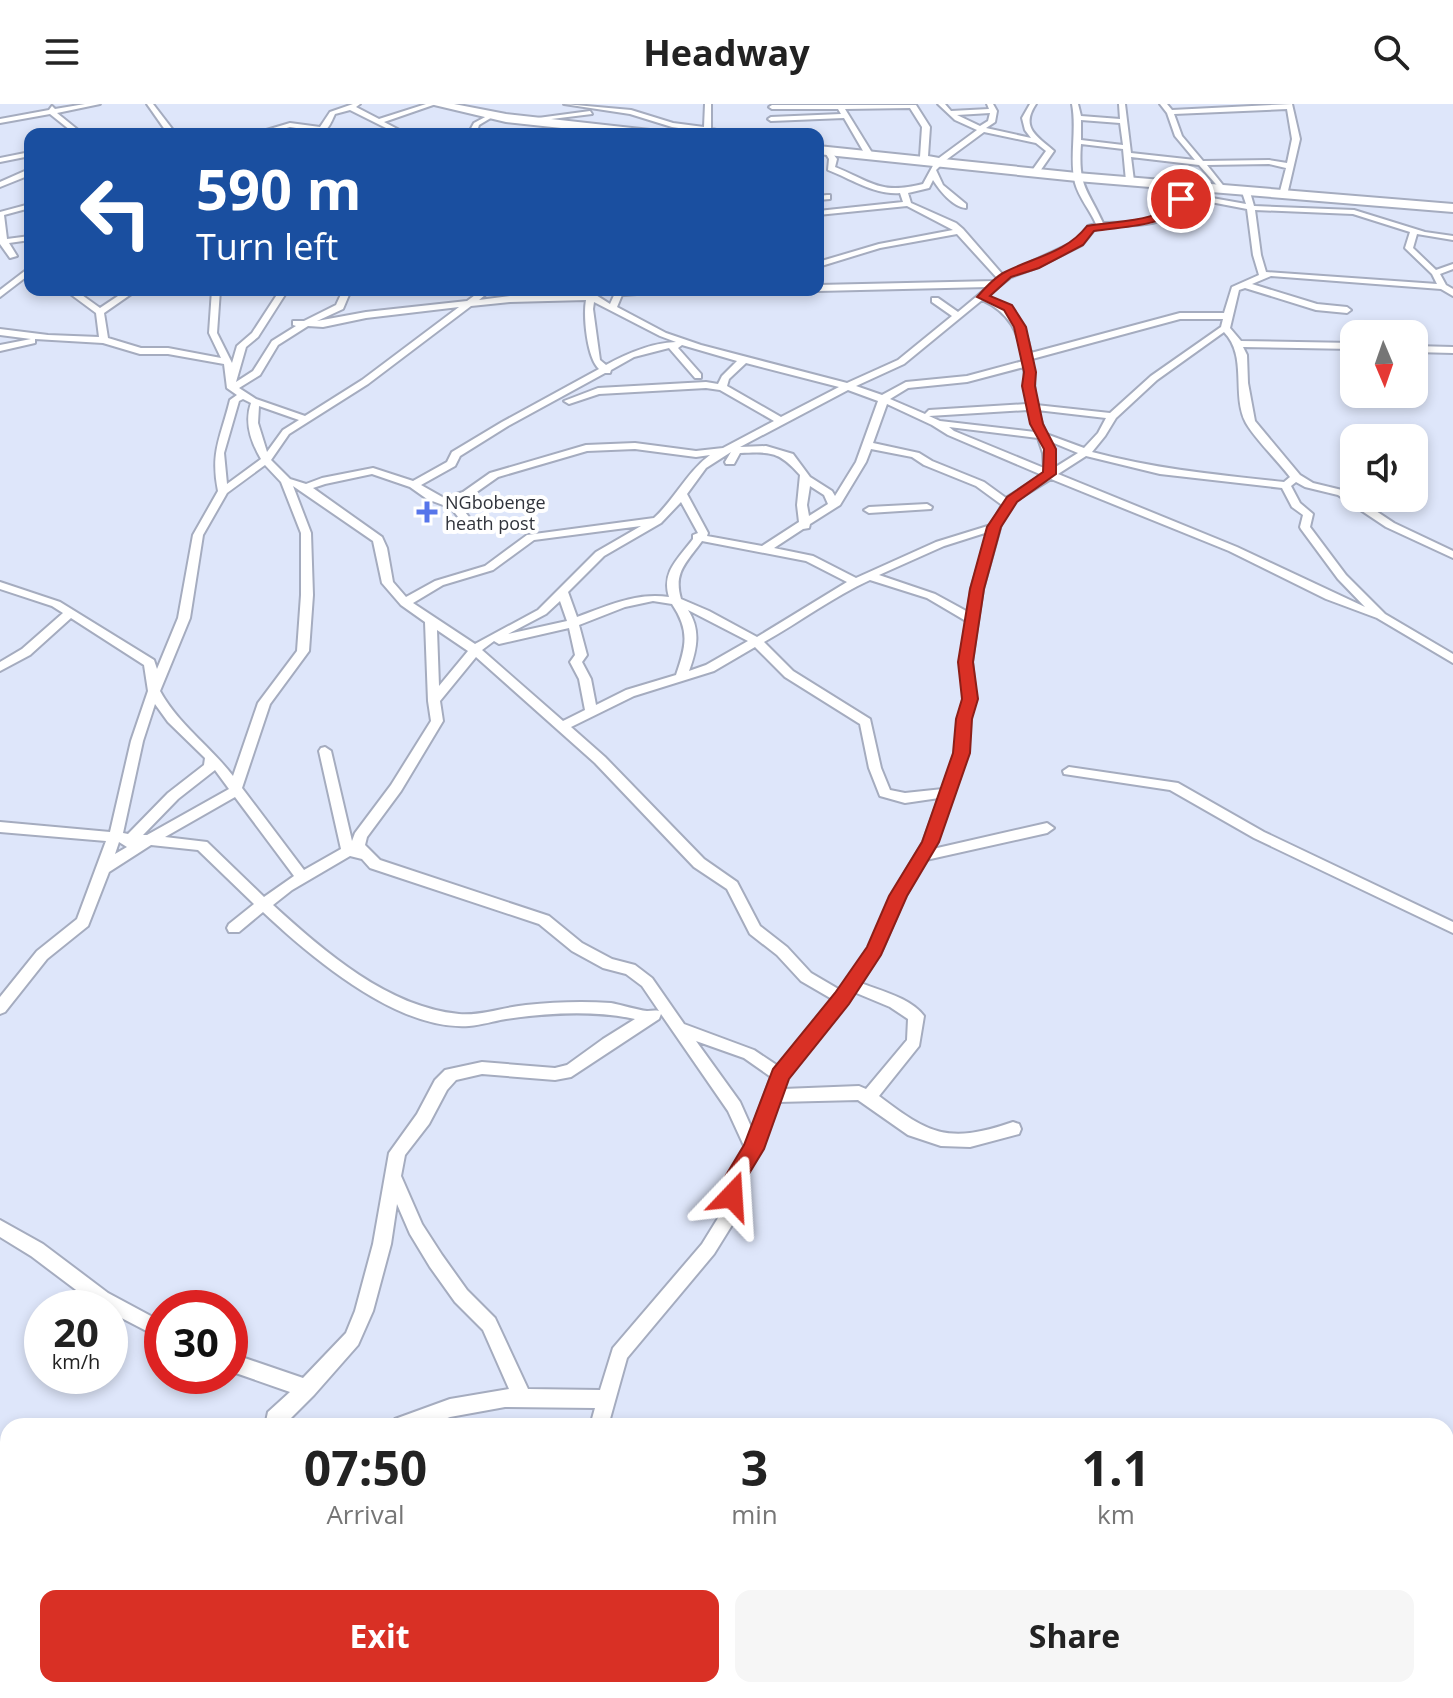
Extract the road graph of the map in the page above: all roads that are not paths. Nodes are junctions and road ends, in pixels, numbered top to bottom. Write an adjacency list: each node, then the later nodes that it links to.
1 (97, 104): 20 (street)
2 (150, 104): 32 (street)
3 (361, 104): 18 (street)
4 (435, 104): 23 (highway); 29 (street)
5 (567, 104): 21 (street)
6 (708, 104): 40 (street)
7 (817, 104): 13 (street); 15 (street)
8 (941, 104): 24 (street)
9 (1033, 104): 42 (street)
10 (1075, 104): 26 (street)
11 (1122, 104): 30 (street)
12 (1163, 104): 22 (street)
13 (772, 105): 25 (street)
14 (913, 105): 15 (street); 54 (street)
15 (840, 106): 25 (street)
16 (1272, 106): 17 (street); 22 (street)
17 (1289, 106): 55 (street)
18 (350, 107): 29 (street); 35 (street)
19 (992, 107): 24 (street); 41 (street)
20 (52, 108): 28 (street); 31 (street)
21 (602, 110): 27 (street); 39 (street)
22 (1170, 112): 52 (street)
23 (492, 113): 27 (highway); 37 (street)
24 (947, 114): 41 (street)
25 (845, 116): 50 (street)
26 (1078, 118): 30 (street); 43 (street)
27 (522, 120): 38 (highway)
28 (0, 121)
29 (379, 121): 36 (street)
30 (1123, 121): 47 (street)
31 (73, 128)
32 (168, 128)
33 (279, 128): 34 (street)
34 (302, 128)
35 (322, 128)
36 (392, 128)
37 (474, 128)
38 (595, 128)
39 (690, 128)
40 (709, 128)
41 (981, 128): 42 (street); 54 (street)
42 (1041, 144): 44 (street); 57 (street)
43 (1078, 145): 45 (street); 47 (street); 59 (street)
44 (1055, 147)
45 (1066, 148)
46 (824, 151): 50 (highway)
47 (1127, 151): 52 (street); 60 (street)
48 (824, 152): 64 (street)
49 (24, 155): 51 (street)
50 (870, 156): 54 (highway)
51 (0, 160)
52 (1201, 163): 55 (street); 62 (street)
53 (18, 165): 56 (street)
54 (937, 165): 57 (highway); 64 (street); 68 (street)
55 (1289, 166): 65 (street)
56 (24, 170)
57 (1035, 172): 59 (highway)
58 (24, 174): 61 (street)
59 (1077, 177): 60 (highway); 73 (street)
60 (1130, 181): 62 (highway)
61 (0, 186)
62 (1222, 189): 63 (highway)
63 (1246, 192): 65 (highway); 69 (street)
64 (904, 193): 67 (street)
65 (1283, 195): 70 (highway)
66 (24, 203): 72 (street)
67 (908, 204): 71 (street); 74 (street)
68 (963, 206)
69 (1252, 208): 73 (street); 75 (street); 83 (street)
70 (1453, 208)
71 (824, 212)
72 (0, 214): 78 (street)
73 (1100, 225): 85 (street)
74 (960, 231): 80 (street); 85 (street)
75 (1414, 231): 76 (street); 82 (street)
76 (1453, 238)
77 (24, 239): 78 (street)
78 (2, 242): 79 (street)
79 (13, 256)
80 (824, 263)
81 (1453, 266): 82 (street)
82 (1435, 273): 87 (street)
83 (1263, 274): 86 (street); 87 (street)
84 (24, 275): 90 (street)
85 (999, 282): 88 (street); 101 (street)
86 (1245, 285): 105 (street); 108 (street)
87 (1443, 287): 89 (street)
88 (824, 288)
89 (1453, 293)
90 (0, 294)
91 (77, 296): 106 (street)
92 (124, 296): 106 (street)
93 (216, 296): 123 (street)
94 (280, 296): 127 (street)
95 (345, 296): 109 (street)
96 (478, 296): 103 (street)
97 (549, 296): 103 (street)
98 (591, 296): 124 (street)
99 (599, 296): 104 (street)
100 (618, 296): 104 (street)
101 (982, 297): 107 (street); 122 (street)
102 (935, 300): 107 (street)
103 (466, 304): 109 (street); 137 (street)
104 (614, 304): 114 (street)
105 (1347, 310)
106 (100, 312): 113 (street)
107 (957, 315): 126 (street)
108 (1228, 316): 110 (street); 122 (street)
109 (300, 324): 127 (street)
110 (1225, 328): 115 (street); 136 (street)
111 (0, 332): 112 (street)
112 (48, 338): 113 (street); 118 (street)
113 (104, 340): 123 (street)
114 (687, 344): 116 (street); 121 (street)
115 (1238, 344): 117 (street); 149 (street)
116 (671, 345): 124 (street); 125 (street)
117 (1340, 346)
118 (0, 348)
119 (1428, 349): 120 (street)
120 (1453, 350)
121 (744, 360): 126 (street); 128 (street)
122 (1028, 360): 132 (street); 134 (street)
123 (226, 362): 127 (street)
124 (607, 371): 129 (street)
125 (698, 376)
126 (852, 385): 132 (street); 138 (street)
127 (231, 386): 131 (street)
128 (722, 387): 130 (street); 138 (street)
129 (567, 392): 130 (street); 139 (street)
130 (592, 392): 139 (street)
131 (244, 395): 133 (street); 152 (street)
132 (884, 398): 135 (street); 142 (street)
133 (256, 402): 137 (street); 145 (street)
134 (1032, 407): 135 (street); 136 (street); 141 (street)
135 (915, 413): 140 (street)
136 (1112, 416): 143 (street)
137 (306, 419): 145 (street)
138 (781, 421): 144 (street)
139 (510, 422): 150 (street)
140 (939, 422): 141 (street); 146 (street)
141 (1043, 437): 143 (street); 146 (street)
142 (868, 445): 155 (street); 156 (street)
143 (1085, 453): 146 (street); 149 (street)
144 (726, 457): 147 (street); 153 (street); 154 (street)
145 (266, 460): 148 (street); 152 (street)
146 (1049, 474): 155 (street); 173 (street)
147 (805, 478): 156 (street); 161 (street)
148 (286, 481): 151 (street); 189 (street)
149 (1291, 481): 165 (street); 173 (street)
150 (414, 485): 151 (street); 154 (street)
151 (305, 488): 171 (street)
152 (223, 491): 182 (street)
153 (682, 494): 160 (street); 163 (street)
154 (442, 502): 159 (street)
155 (1008, 504): 162 (street)
156 (834, 505): 161 (street)
157 (927, 507): 158 (street)
158 (869, 510)
159 (467, 521)
160 (657, 521): 169 (street); 171 (street)
161 (805, 526): 164 (street)
162 (994, 527): 166 (street); 174 (street)
163 (697, 537): 164 (street); 170 (street)
164 (765, 549): 167 (street)
165 (1453, 555)
166 (873, 577): 167 (street); 174 (street)
167 (857, 583): 177 (street)
168 (0, 585): 172 (street)
169 (563, 593): 176 (street); 178 (street)
170 (676, 601): 176 (street); 177 (street); 181 (street)
171 (405, 603): 175 (street)
172 (70, 613): 180 (street); 182 (street)
173 (1381, 616): 179 (street)
174 (972, 619): 190 (street)
175 (431, 622): 178 (street); 183 (street)
176 (573, 623): 178 (street); 184 (street)
177 (756, 641): 181 (street); 190 (street)
178 (481, 645): 183 (street); 185 (street)
179 (1453, 659)
180 (0, 667)
181 (680, 679): 184 (street)
182 (154, 693): 187 (street); 193 (street)
183 (434, 701): 196 (street)
184 (591, 712): 185 (street)
185 (563, 726): 203 (street)
186 (325, 751): 195 (street)
187 (211, 757): 189 (street); 194 (street)
188 (1069, 771): 202 (street)
189 (235, 791): 194 (street); 199 (street)
190 (947, 793): 197 (street)
191 (0, 827): 193 (street)
192 (1047, 828): 197 (street)
193 (114, 839): 194 (street); 198 (street)
194 (138, 839): 198 (street); 200 (street)
195 (348, 851): 196 (street); 199 (street)
196 (365, 855): 205 (street)
197 (922, 856): 203 (street)
198 (103, 869): 204 (street)
199 (303, 878): 200 (street)
200 (263, 906): 201 (street); 206 (street)
201 (234, 928)
202 (1453, 928)
203 (846, 992): 208 (street); 210 (street)
204 (0, 1008)
205 (666, 1009): 206 (street); 207 (street)
206 (648, 1017): 213 (street)
207 (679, 1028): 208 (street); 212 (street)
208 (780, 1075): 209 (street)
209 (775, 1096): 210 (street); 212 (street)
210 (869, 1097): 211 (street)
211 (1013, 1129)
212 (753, 1149): 219 (street)
213 (393, 1176): 217 (street); 218 (street)
214 (0, 1228): 215 (street)
215 (144, 1321)
216 (248, 1368): 217 (street)
217 (308, 1389): 220 (street)
218 (522, 1396): 219 (street); 221 (street)
219 (607, 1399): 222 (street)
220 (276, 1418)
221 (423, 1418)
222 (601, 1418)

